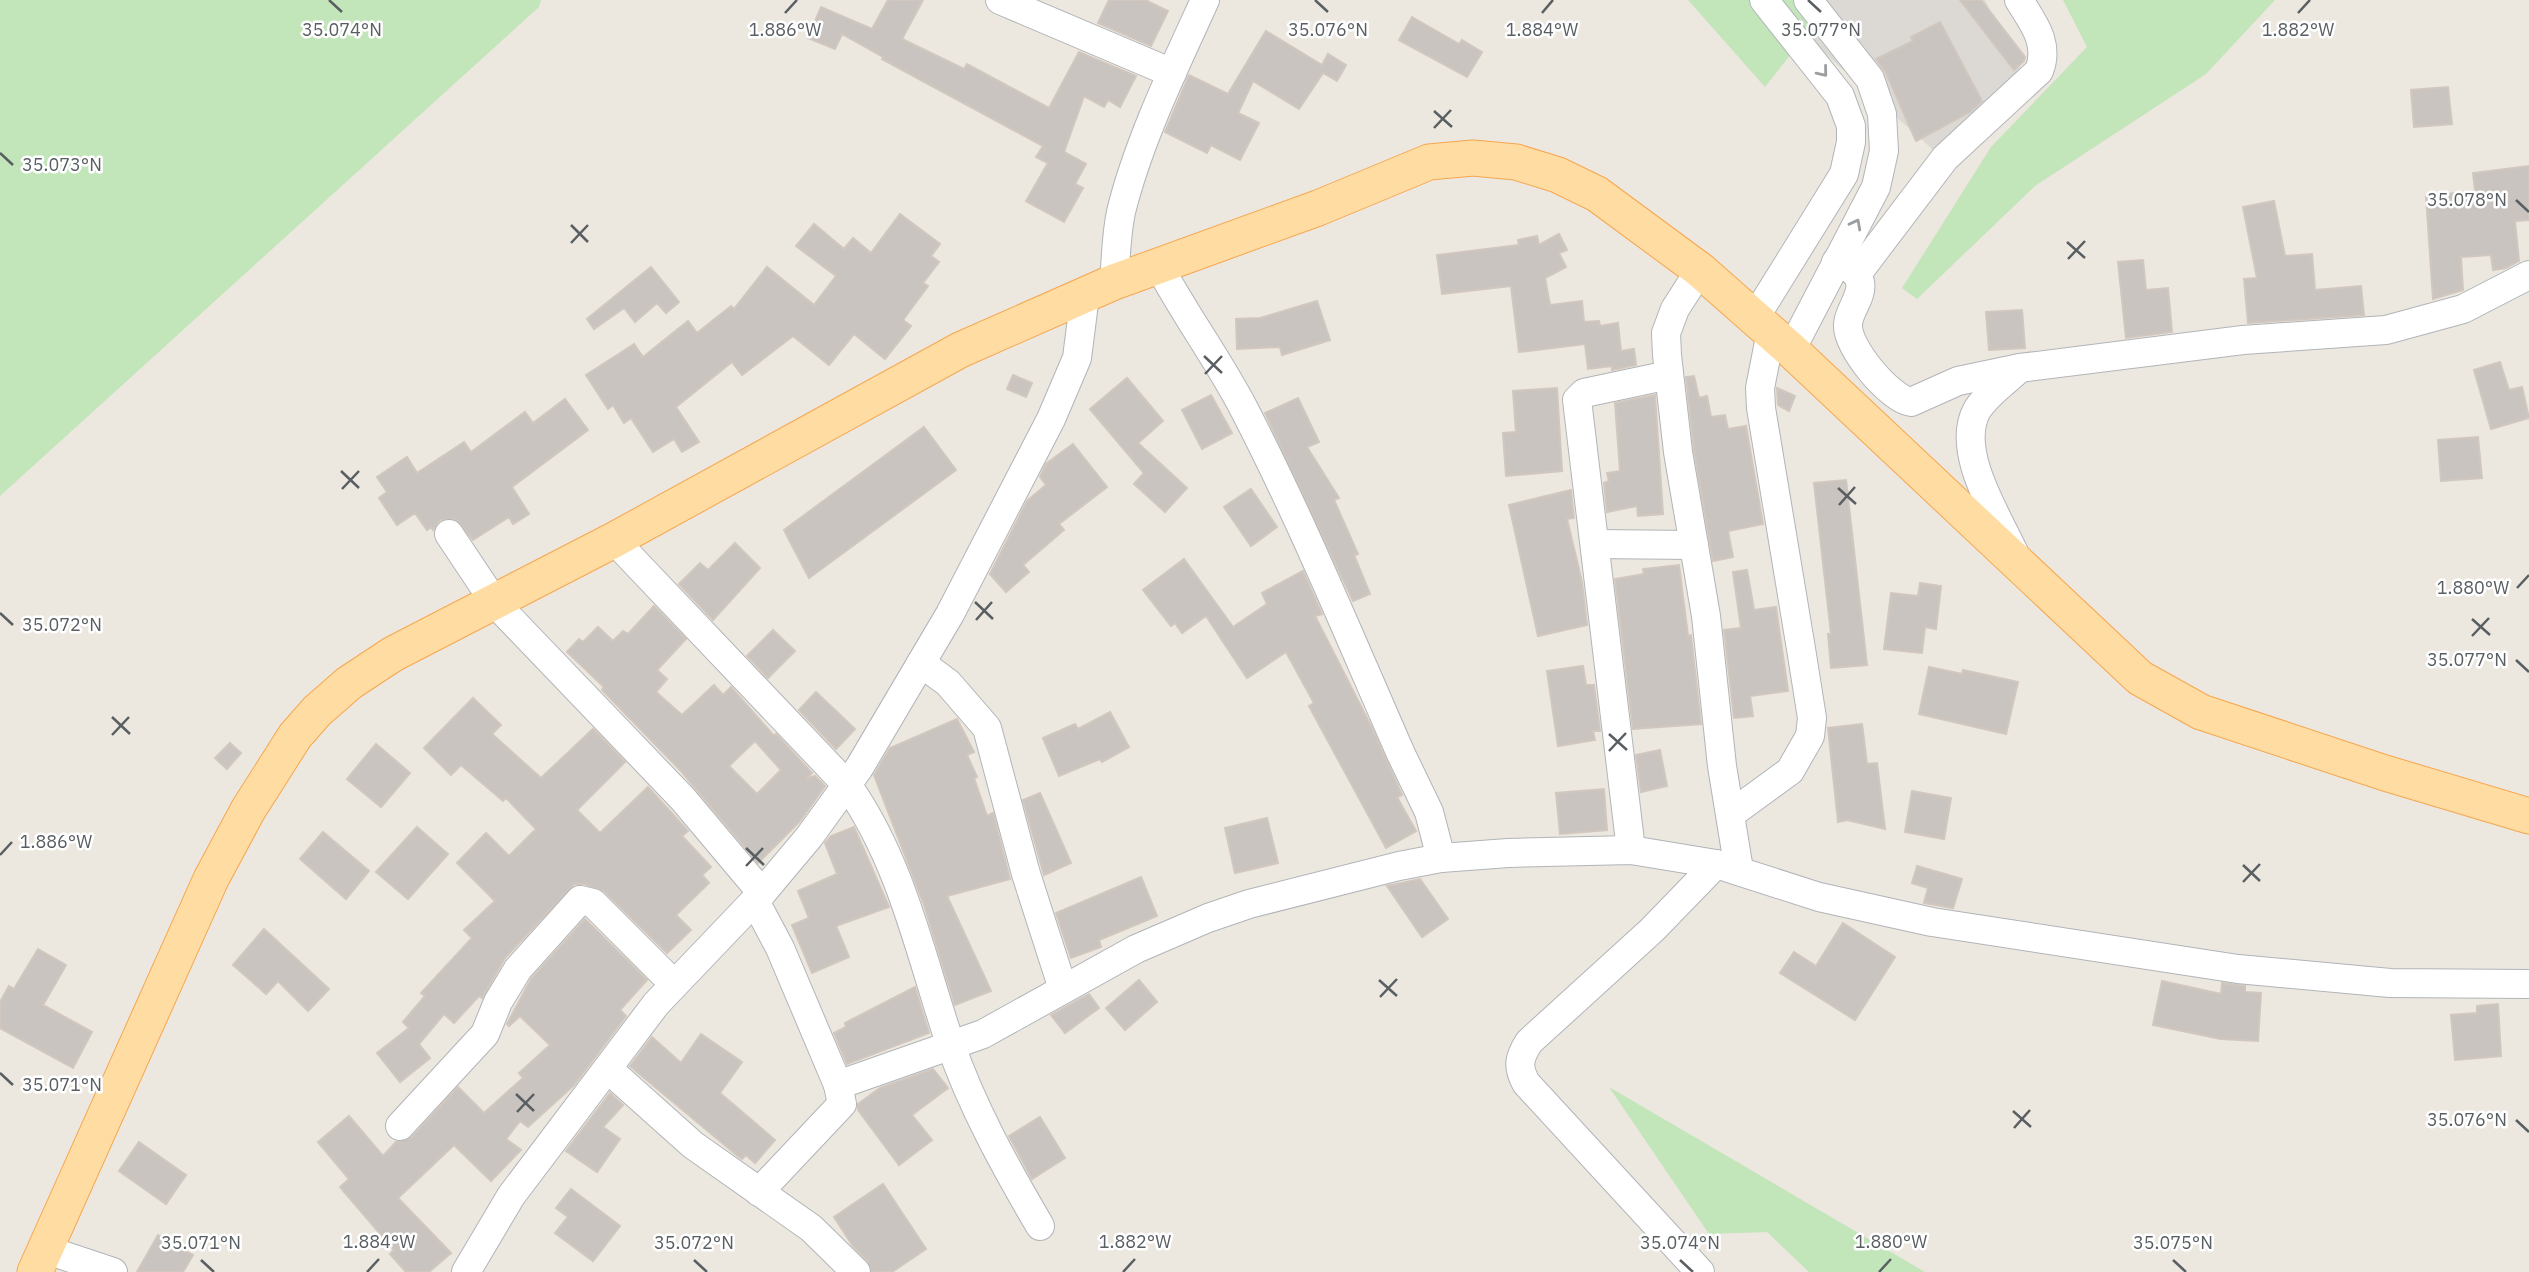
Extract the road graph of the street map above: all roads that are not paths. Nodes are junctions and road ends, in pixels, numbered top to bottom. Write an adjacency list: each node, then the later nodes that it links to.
1 (1000, 0): 6 (street)
2 (1205, 0): 6 (street)
3 (1764, 0): 7 (street, one-way to 7)
4 (1808, 0): 9 (street, one-way to 4)
5 (2019, 0): 9 (street)
6 (1172, 73): 12 (street)
7 (1787, 265): 13 (street); 14 (street)
8 (1159, 266): 10 (main road); 12 (main road); 30 (street)
9 (1846, 268): 13 (street); 15 (street)
10 (1700, 270): 14 (main road); 16 (street)
11 (2529, 275): 15 (street)
12 (1100, 289): 18 (main road); 23 (street)
13 (1821, 292): 14 (street)
14 (1772, 334): 21 (main road); 27 (street)
15 (2020, 368): 21 (street)
16 (1669, 375): 19 (street); 20 (street)
17 (449, 534): 22 (street)
18 (614, 540): 22 (main road); 26 (street)
19 (1595, 544): 20 (street); 29 (street)
20 (1694, 545): 27 (street)
21 (2022, 569): 28 (main road)
22 (495, 603): 32 (street); 42 (main road)
23 (929, 651): 24 (street); 25 (street)
24 (948, 683): 25 (street); 35 (street)
25 (907, 687): 26 (street)
26 (848, 786): 32 (street); 36 (street)
27 (1731, 814): 31 (street)
28 (2529, 816)
29 (1631, 850): 30 (street); 31 (street)
30 (1441, 858): 35 (street)
31 (1727, 867): 34 (street); 46 (street)
32 (758, 897): 33 (street); 38 (street)
33 (674, 984): 37 (street); 39 (street)
34 (2529, 984)
35 (1063, 989): 36 (street)
36 (951, 1046): 38 (street); 41 (street)
37 (608, 1069): 40 (street); 44 (street)
38 (838, 1085): 40 (street)
39 (400, 1126)
40 (759, 1192): 45 (street)
41 (1040, 1226)
42 (40, 1261): 43 (street)
43 (113, 1272)
44 (466, 1272)
45 (856, 1272)
46 (1700, 1272)

